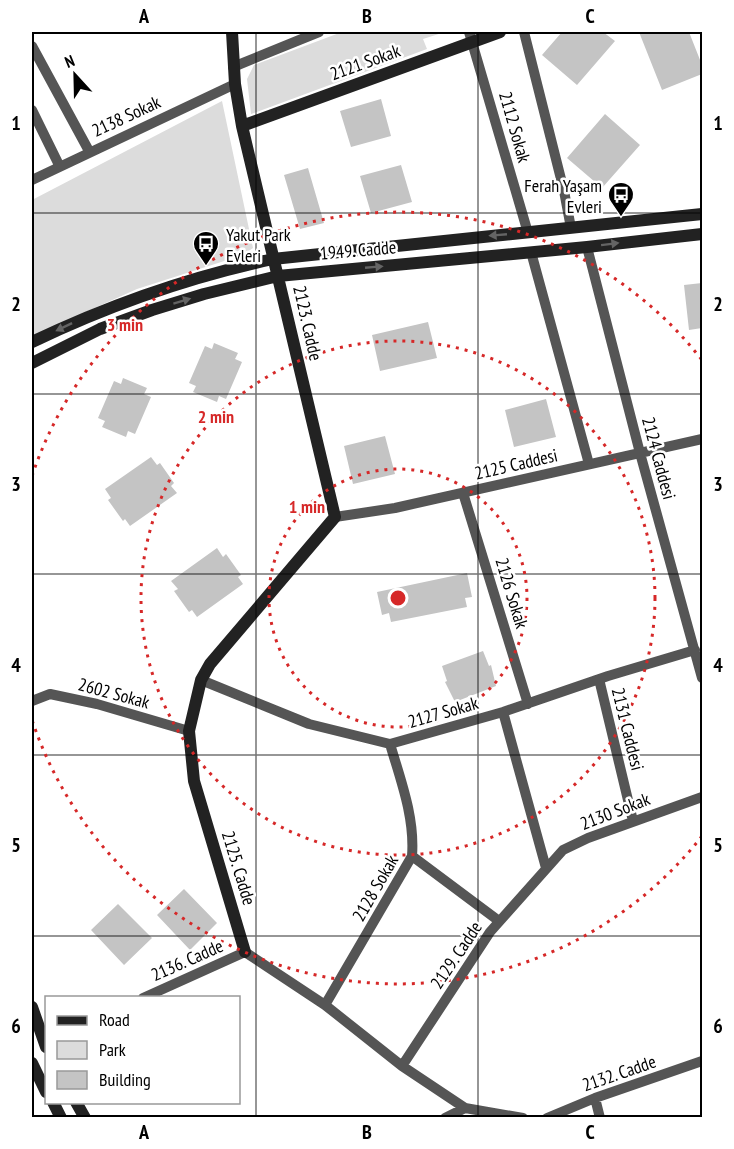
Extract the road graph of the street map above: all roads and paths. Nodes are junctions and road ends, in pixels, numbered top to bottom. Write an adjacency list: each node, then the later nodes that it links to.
1 (232, 32): 7 (street, 2123. Cadde)
2 (319, 32): 7 (street)
3 (500, 32): 5 (street, 2121 Sokak)
4 (524, 32): 15 (street)
5 (472, 37): 10 (street, 2121 Sokak); 16 (street, 2112 Sokak)
6 (32, 46): 11 (street)
7 (233, 67): 8 (street, 2123. Cadde)
8 (235, 84): 10 (street, 2123. Cadde); 11 (street, 2138 Sokak)
9 (32, 110): 12 (street)
10 (242, 126): 20 (street, 2123. Cadde)
11 (89, 151): 12 (street, 2138 Sokak)
12 (59, 165): 13 (street, 2138 Sokak)
13 (32, 180)
14 (702, 214): 15 (street, 1949. Cadde)
15 (570, 228): 16 (street, 1949. Cadde)
16 (528, 232): 20 (street, 1949. Cadde, one-way to 20)
17 (702, 234): 18 (street, 1949. Cadde, one-way to 17)
18 (587, 247): 19 (street, 1949. Cadde); 25 (street, 2124 Caddesi)
19 (531, 252): 21 (street, 1949. Cadde, one-way to 19); 26 (street)
20 (273, 259): 21 (street, 2123. Cadde); 22 (street, 1949. Cadde, one-way to 22)
21 (278, 276): 23 (street, 1949. Cadde, one-way to 21); 28 (street, 2123. Cadde)
22 (32, 342)
23 (32, 363)
24 (702, 440): 25 (street, 2125 Caddesi)
25 (640, 453): 26 (street, 2125 Caddesi); 29 (street, 2124 Caddesi)
26 (589, 464): 27 (street, 2125 Caddesi)
27 (463, 493): 28 (street, 2125 Caddesi); 34 (street, 2126 Sokak)
28 (335, 517): 32 (street, 2125. Cadde)
29 (695, 650): 30 (street, 2124 Caddesi); 31 (street, 2127 Sokak)
30 (702, 678)
31 (598, 679): 34 (street, 2127 Sokak); 39 (street, 2131 Caddesi)
32 (201, 680): 36 (street, 2125. Cadde); 37 (street, 2127 Sokak)
33 (32, 701): 36 (street, 2602 Sokak)
34 (528, 704): 35 (street, 2127 Sokak)
35 (502, 712): 37 (street, 2127 Sokak); 41 (street)
36 (189, 731): 43 (street, 2125. Cadde)
37 (390, 744): 40 (street, 2128 Sokak)
38 (702, 797): 39 (street, 2130 Sokak)
39 (633, 821): 41 (street, 2130 Sokak)
40 (412, 856): 42 (street); 45 (street, 2128 Sokak)
41 (546, 868): 42 (street, 2129. Cadde)
42 (499, 921): 50 (street, 2129. Cadde)
43 (245, 952): 44 (street, 2136. Cadde); 45 (street)
44 (147, 996)
45 (325, 1005): 50 (street)
46 (32, 1007): 47 (street)
47 (45, 1040)
48 (702, 1061): 52 (street, 2132. Cadde)
49 (32, 1063): 51 (street)
50 (402, 1066): 55 (street)
51 (45, 1090)
52 (595, 1098): 60 (street, 2132. Cadde); 61 (street)
53 (53, 1104): 56 (street)
54 (77, 1104): 57 (street)
55 (465, 1108): 58 (street); 59 (street)
56 (62, 1118)
57 (85, 1118)
58 (444, 1118)
59 (523, 1118)
60 (547, 1118)
61 (600, 1118)

